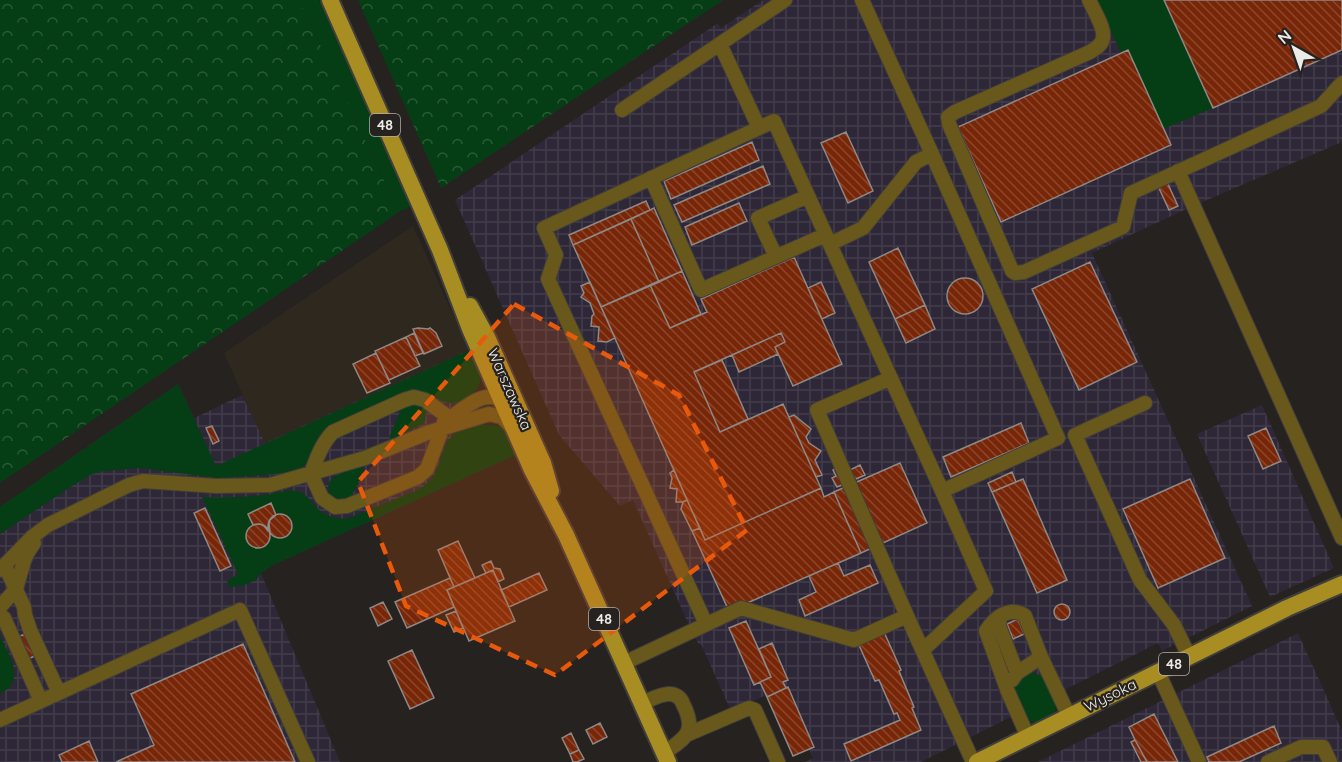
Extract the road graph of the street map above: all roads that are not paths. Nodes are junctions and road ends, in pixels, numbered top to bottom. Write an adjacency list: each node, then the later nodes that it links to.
1 (330, 0): 15 (main road, Warszawska / 48)
2 (785, 0): 5 (lane)
3 (862, 0): 9 (lane)
4 (1089, 0): 10 (lane)
5 (720, 44): 7 (lane); 8 (lane)
6 (1342, 83): 10 (lane)
7 (622, 110)
8 (759, 128): 11 (lane); 12 (lane)
9 (932, 154): 13 (lane); 24 (lane)
10 (1178, 171): 26 (lane)
11 (651, 178): 14 (lane); 34 (lane)
12 (807, 196): 13 (lane); 14 (lane)
13 (827, 239): 14 (lane); 16 (lane)
14 (776, 256)
15 (496, 373): 17 (lane); 18 (main road, Warszawska / 48); 22 (main road, Warszawska / 48)
16 (891, 378): 24 (lane); 32 (lane)
17 (482, 398): 18 (lane); 21 (lane)
18 (501, 399): 20 (lane); 22 (main road, Warszawska / 48)
19 (1145, 403): 37 (lane)
20 (489, 414): 21 (lane); 22 (lane)
21 (446, 424): 23 (lane); 23 (lane); 23 (lane)
22 (519, 424): 39 (main road, Warszawska / 48)
23 (311, 474): 25 (lane)
24 (942, 491): 36 (lane)
25 (48, 525): 27 (lane); 29 (lane)
26 (1342, 538)
27 (2, 568): 29 (lane)
28 (1342, 584): 37 (main road, Wysoka / 48)
29 (16, 590): 30 (lane); 42 (lane)
30 (0, 608)
31 (0, 615): 44 (lane)
32 (907, 616): 34 (lane); 36 (lane)
33 (1000, 616): 38 (lane); 41 (lane); 43 (lane)
34 (706, 624): 39 (lane)
35 (0, 629): 44 (lane)
36 (923, 650): 53 (lane)
37 (1189, 656): 40 (main road, Wysoka / 48)
38 (1041, 657): 41 (lane); 46 (lane)
39 (624, 663): 45 (main road, Warszawska / 48)
40 (1158, 672): 46 (main road, Wysoka / 48); 54 (lane)
41 (1017, 673): 43 (lane)
42 (63, 691): 44 (lane); 51 (lane)
43 (1008, 692): 49 (lane)
44 (37, 703): 47 (lane)
45 (642, 703): 48 (lane); 50 (main road, Warszawska / 48)
46 (1069, 716): 49 (main road, Wysoka / 48)
47 (0, 720)
48 (686, 735): 50 (lane); 52 (lane)
49 (1028, 737): 53 (main road, Wysoka / 48)
50 (666, 758)
51 (308, 762)
52 (778, 762)
53 (975, 762)
54 (1199, 762)
55 (1268, 762): 56 (lane)
56 (1330, 762)

